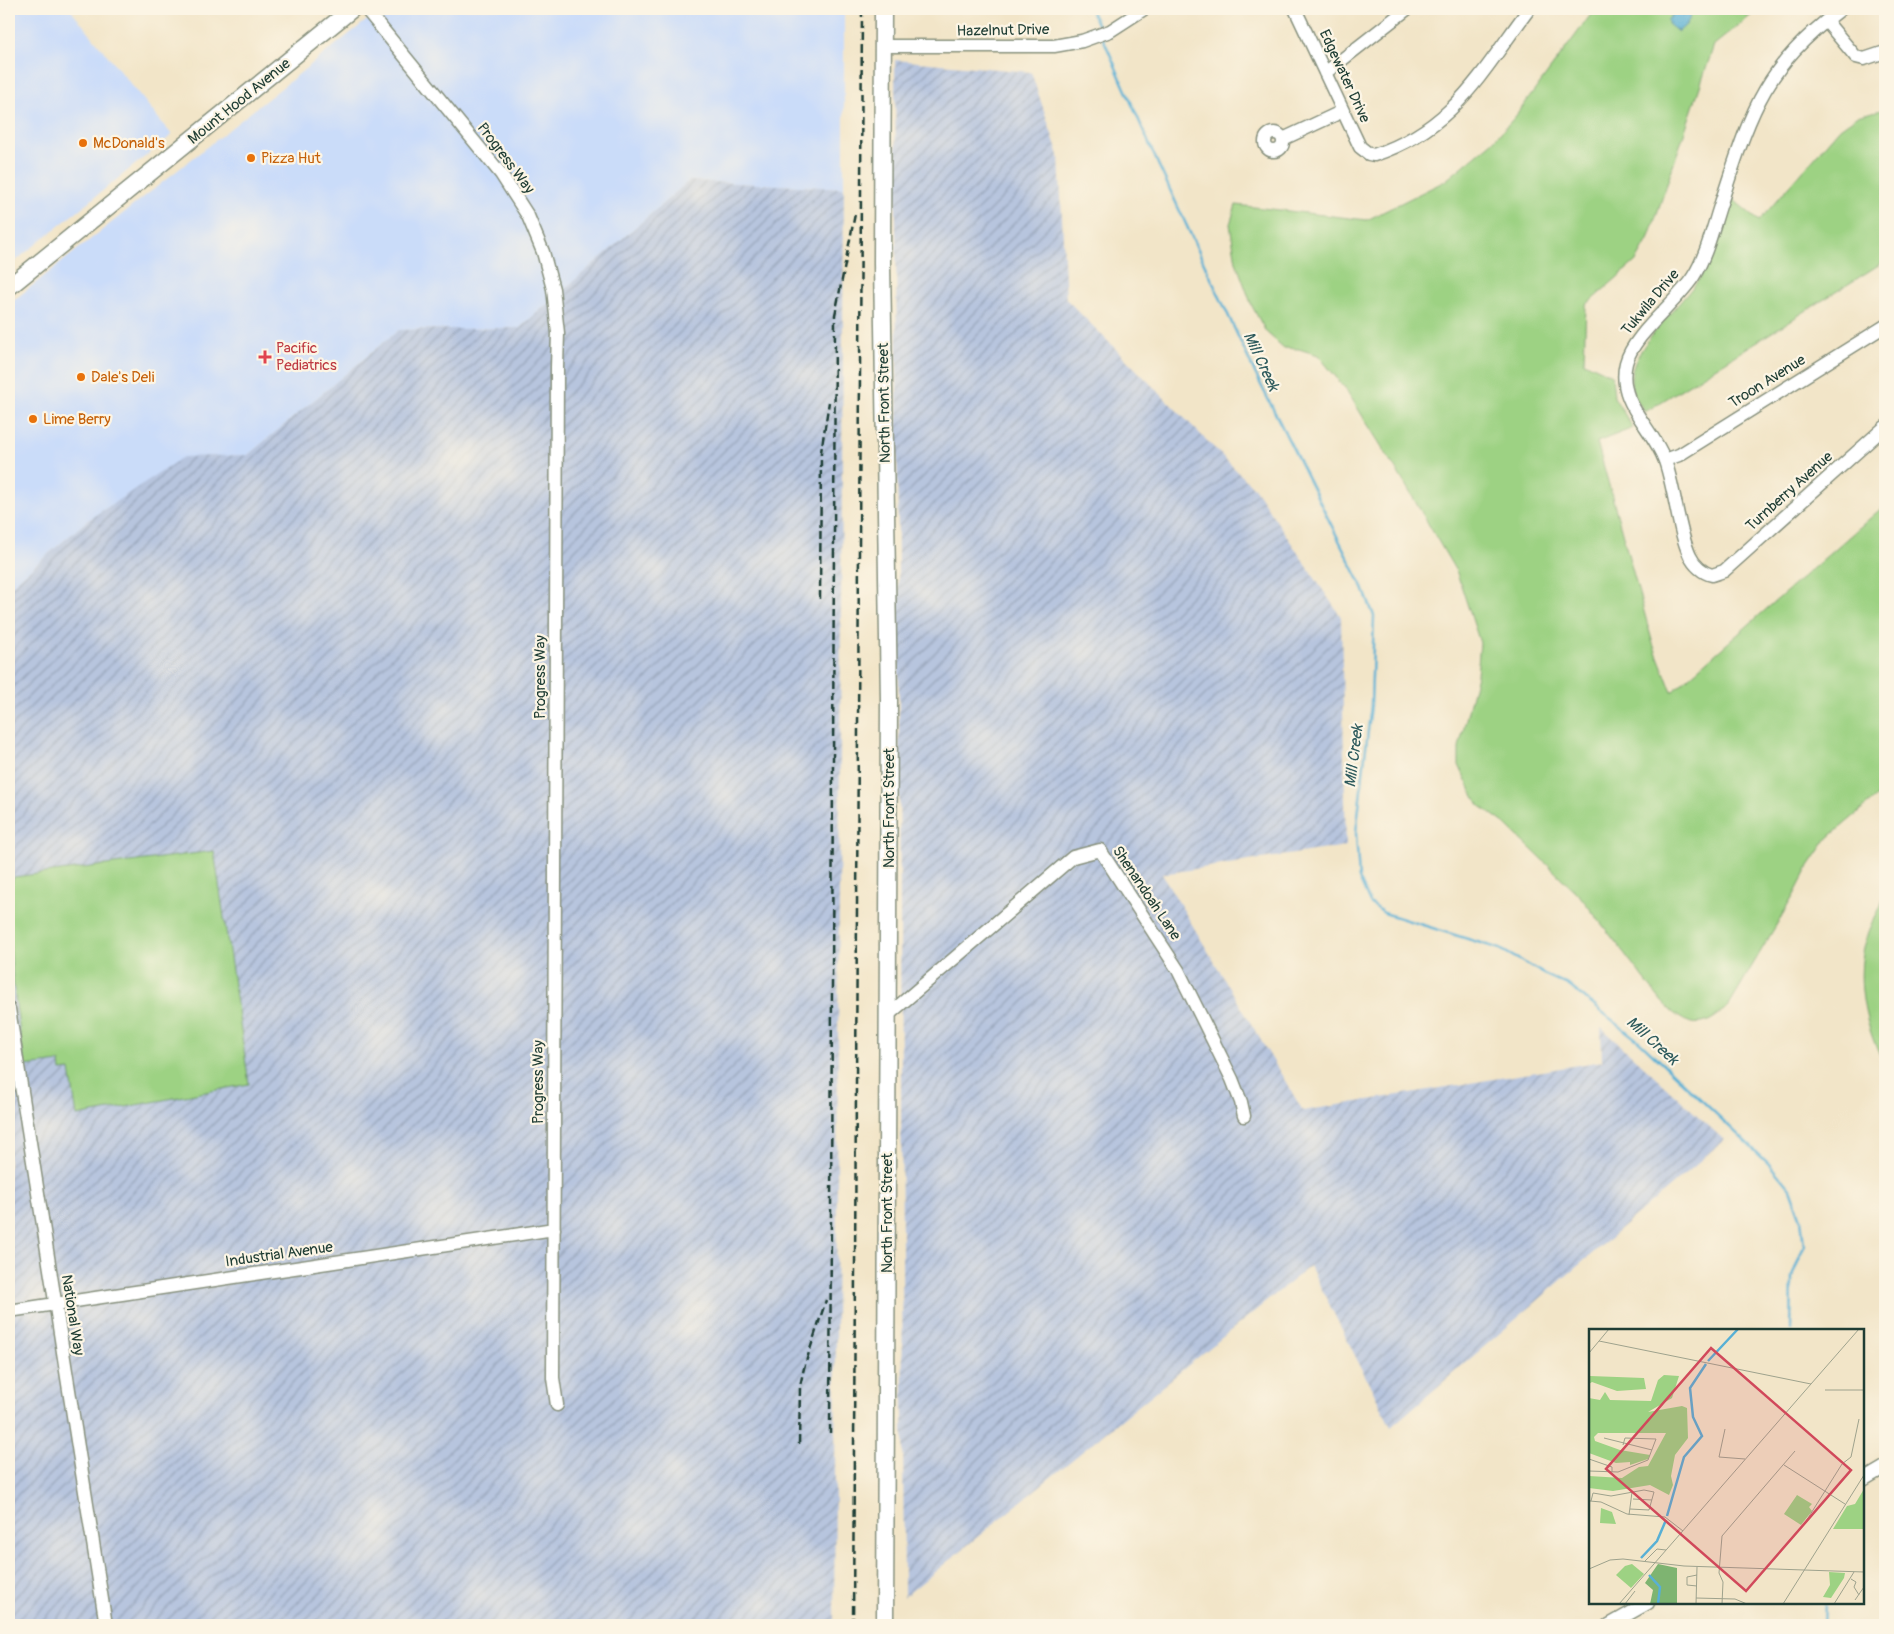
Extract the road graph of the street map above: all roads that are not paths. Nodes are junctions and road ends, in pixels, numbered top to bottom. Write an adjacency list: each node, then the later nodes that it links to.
1 (352, 9): 15 (main road, Mount Hood Avenue)
2 (366, 9): 23 (street, Progress Way)
3 (883, 9): 10 (main road, North Front Street)
4 (1144, 9): 10 (street, Hazelnut Drive)
5 (1295, 9): 12 (street, Edgewater Drive)
6 (1407, 9): 12 (street)
7 (1529, 9): 13 (street, Edgewater Drive)
8 (1841, 9): 9 (street, Tukwila Drive)
9 (1826, 20): 11 (street); 18 (street, Tukwila Drive)
10 (883, 46): 21 (main road, North Front Street)
11 (1885, 52)
12 (1325, 73): 13 (street, Edgewater Drive)
13 (1343, 111): 14 (street)
14 (1283, 139)
15 (9, 287)
16 (1885, 326): 18 (street, Troon Avenue)
17 (1885, 427): 19 (street, Turnberry Avenue)
18 (1665, 460): 19 (street, Tukwila Drive)
19 (1712, 575)
20 (9, 1009): 24 (street, National Way)
21 (888, 1015): 22 (street, Shenandoah Lane); 31 (main road, North Front Street)
22 (1244, 1116)
23 (554, 1229): 24 (street, Industrial Avenue); 26 (street, Progress Way)
24 (55, 1304): 25 (street, Industrial Avenue); 30 (street, National Way)
25 (9, 1311)
26 (557, 1405)
27 (1885, 1467): 28 (street)
28 (1864, 1479)
29 (1646, 1604): 32 (street)
30 (106, 1625)
31 (885, 1625)
32 (1609, 1625)

